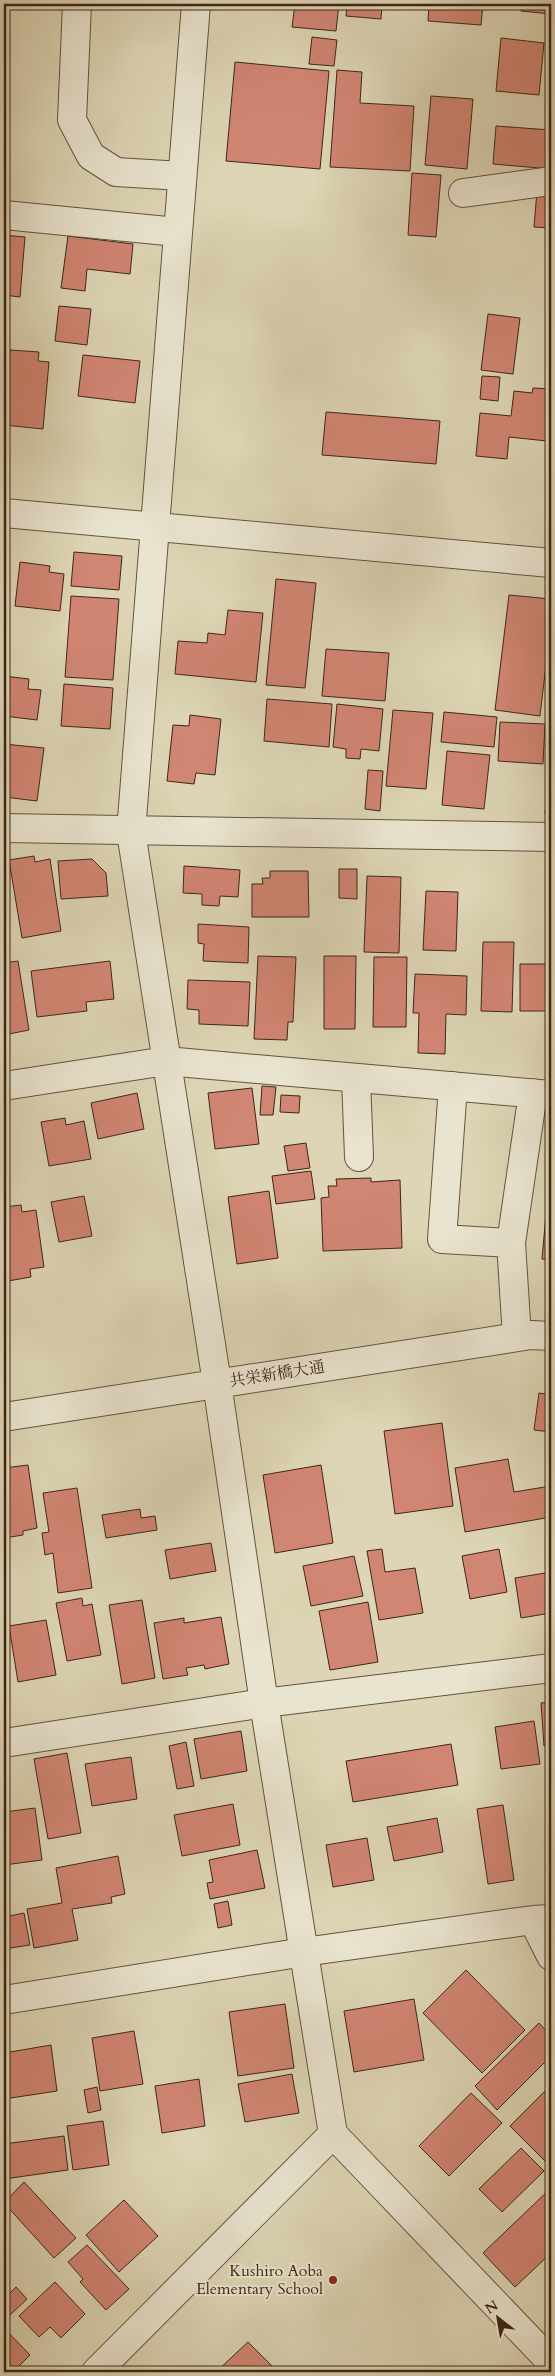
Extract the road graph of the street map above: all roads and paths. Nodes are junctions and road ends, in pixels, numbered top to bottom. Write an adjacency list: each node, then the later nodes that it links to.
1 (77, 4): 3 (street)
2 (196, 4): 3 (street)
3 (182, 176): 7 (street)
4 (551, 181): 5 (street)
5 (463, 194)
6 (4, 215): 7 (street)
7 (178, 232): 9 (street)
8 (4, 513): 9 (street)
9 (154, 527): 10 (street); 12 (street)
10 (551, 563)
11 (4, 828): 12 (street)
12 (131, 832): 13 (street); 14 (street)
13 (551, 837)
14 (166, 1061): 15 (street); 16 (street); 23 (street)
15 (356, 1078): 17 (street); 19 (street)
16 (4, 1086)
17 (453, 1086): 18 (street); 20 (street)
18 (542, 1094): 20 (street)
19 (359, 1157)
20 (511, 1243): 22 (street)
21 (551, 1336): 22 (street, 共栄新橋大通)
22 (517, 1338): 23 (street, 共栄新橋大通)
23 (217, 1383): 24 (street, 共栄新橋大通); 26 (street)
24 (4, 1417)
25 (551, 1668): 26 (street)
26 (264, 1703): 27 (street); 29 (street)
27 (4, 1743)
28 (542, 1920): 29 (street); 30 (street)
29 (304, 1952): 31 (street); 32 (street)
30 (551, 1956)
31 (4, 2000)
32 (333, 2134): 33 (street); 34 (street)
33 (551, 2362)
34 (96, 2372)

